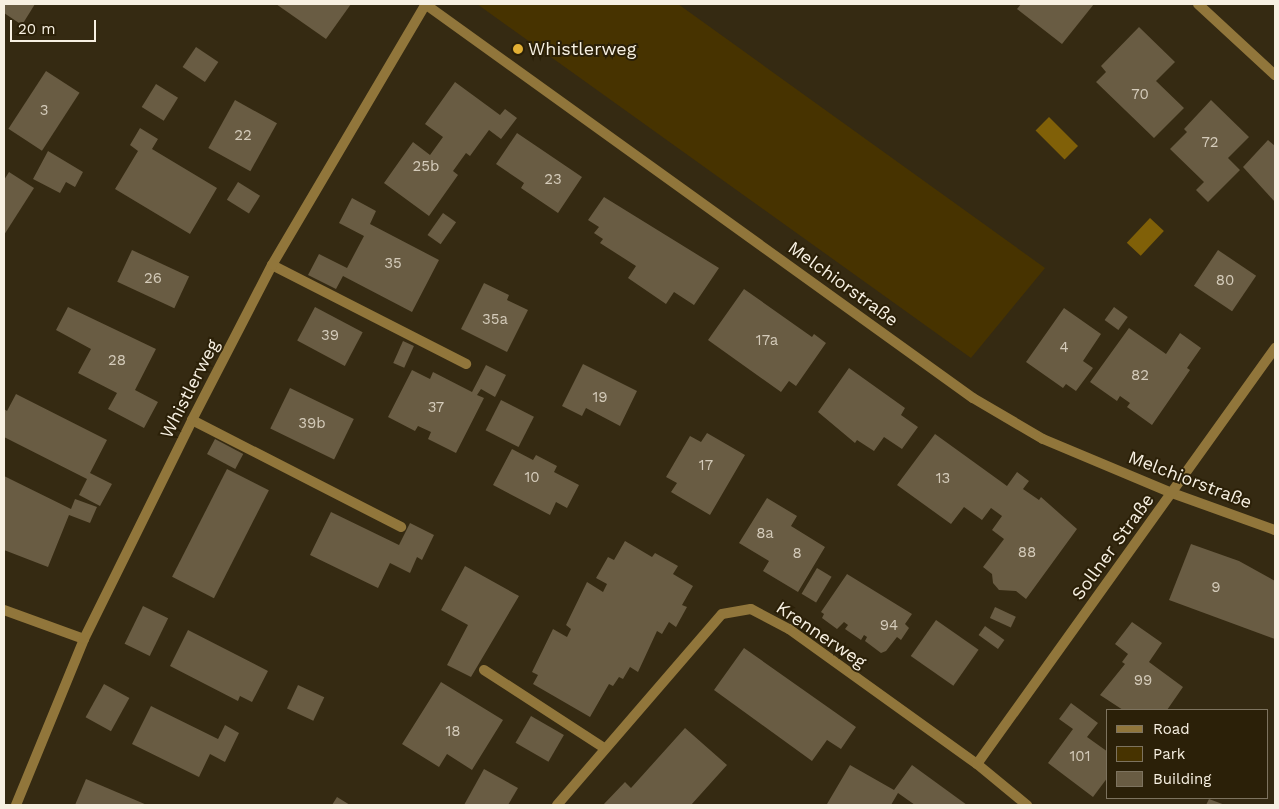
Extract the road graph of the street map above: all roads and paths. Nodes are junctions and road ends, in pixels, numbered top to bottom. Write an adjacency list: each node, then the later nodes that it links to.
1 (426, 4): 4 (street, Whistlerweg); 8 (street, Melchiorstraße)
2 (1198, 4): 3 (street)
3 (1275, 75)
4 (272, 265): 6 (street); 7 (street, Whistlerweg)
5 (1275, 348): 8 (street, Sollner Straße)
6 (466, 364)
7 (192, 420): 9 (street); 12 (street, Whistlerweg)
8 (1172, 493): 10 (street, Melchiorstraße); 15 (street, Sollner Straße)
9 (401, 527)
10 (1275, 530)
11 (4, 610): 12 (street)
12 (84, 638): 16 (street, Whistlerweg)
13 (484, 670): 14 (street)
14 (604, 748): 15 (street, Krennerweg); 17 (street, Krennerweg)
15 (976, 764): 18 (street, Krennerweg)
16 (16, 805)
17 (557, 805)
18 (1027, 805)

